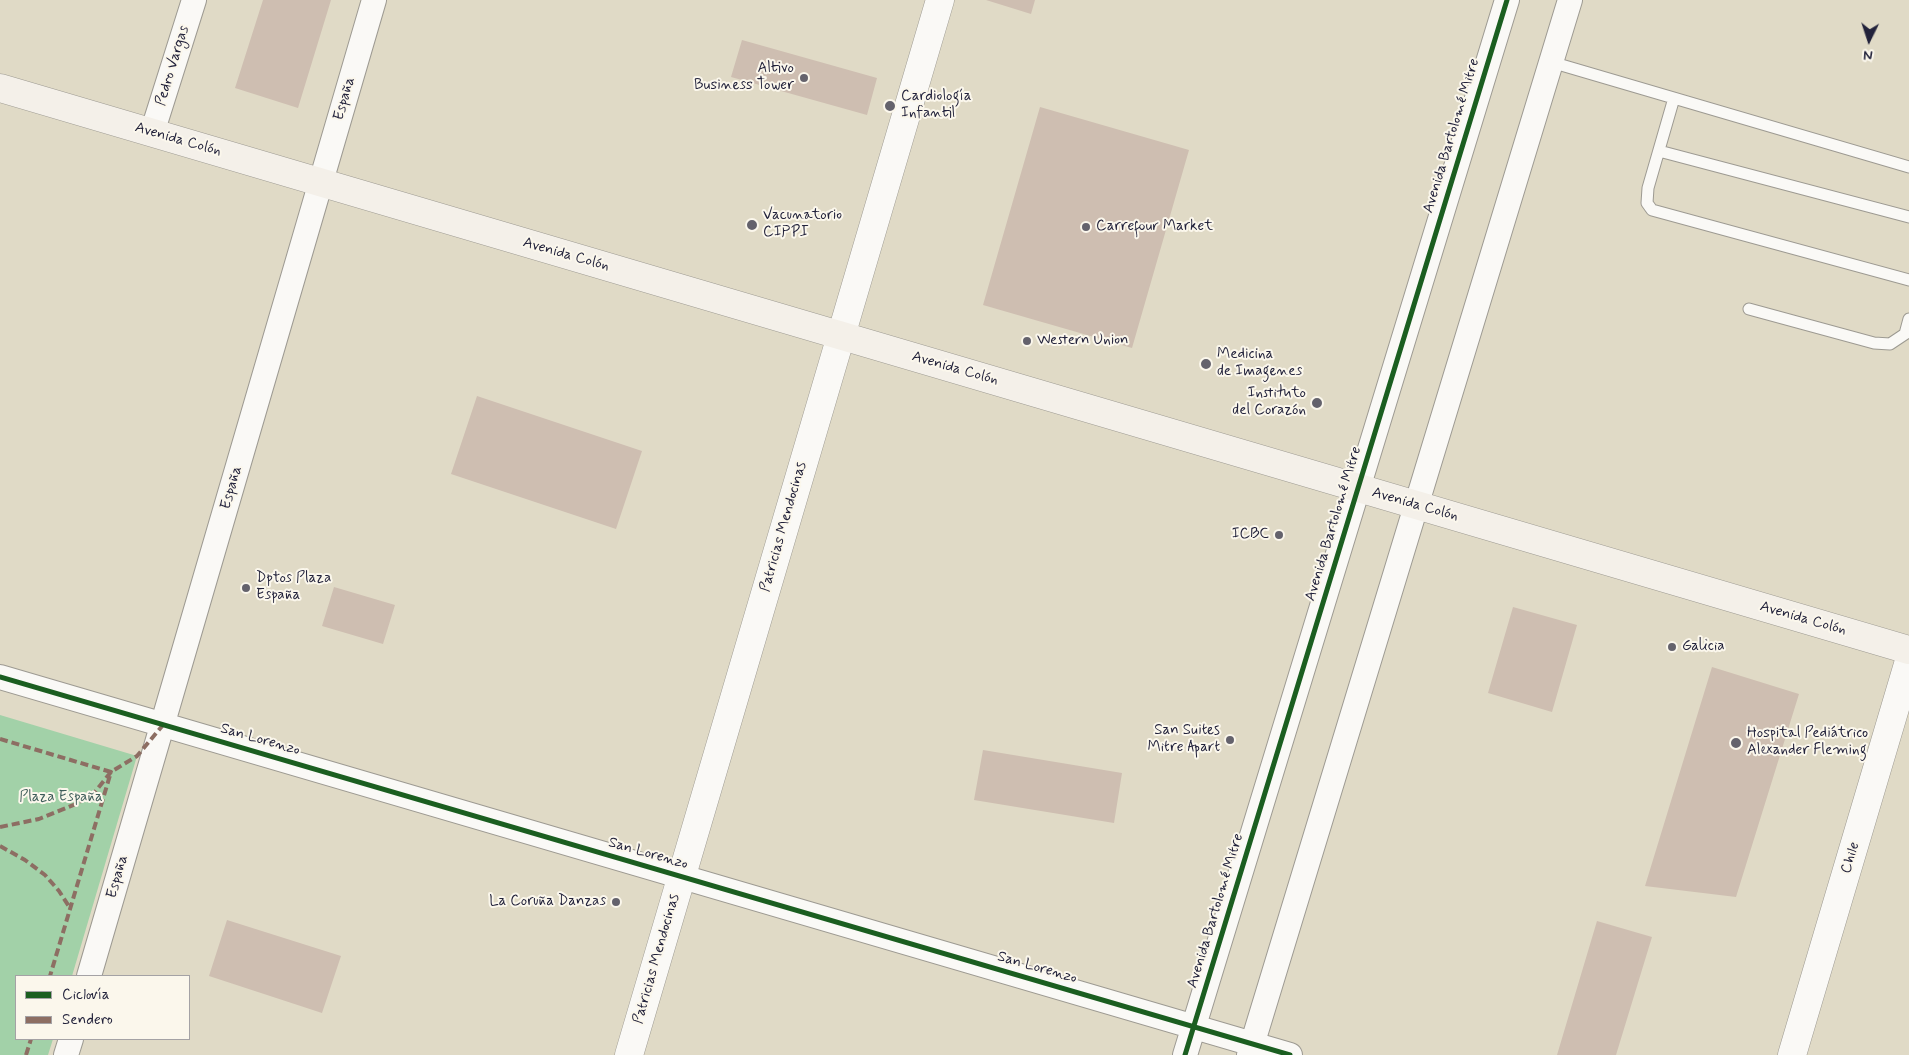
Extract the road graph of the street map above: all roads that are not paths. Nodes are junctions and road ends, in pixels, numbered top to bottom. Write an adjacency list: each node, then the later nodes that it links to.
1 (194, 0): 9 (street, Pedro Vargas)
2 (374, 0): 12 (street, España)
3 (940, 0): 17 (street, Patricias Mendocinas)
4 (1507, 0): 18 (street, Avenida Bartolomé Mitre)
5 (1570, 0): 6 (street)
6 (1551, 62): 8 (lane); 19 (street)
7 (0, 88): 9 (main road, Avenida Colón)
8 (1674, 98): 10 (lane); 11 (lane)
9 (152, 133): 12 (main road, Avenida Colón)
10 (1658, 151): 13 (lane); 14 (lane)
11 (1909, 167)
12 (321, 182): 17 (main road, Avenida Colón); 23 (street, España)
13 (1909, 217)
14 (1909, 280)
15 (1749, 309): 16 (lane)
16 (1909, 318)
17 (841, 336): 18 (main road, Avenida Colón); 24 (street, Patricias Mendocinas)
18 (1358, 488): 19 (main road, Avenida Colón); 26 (street, Avenida Bartolomé Mitre)
19 (1416, 505): 20 (main road, Avenida Colón); 28 (street)
20 (1909, 650)
21 (1909, 662): 33 (street, Chile)
22 (0, 677): 23 (street, San Lorenzo)
23 (163, 725): 24 (street, San Lorenzo); 25 (street, España)
24 (681, 877): 26 (street, San Lorenzo); 30 (street, Patricias Mendocinas)
25 (89, 975)
26 (1194, 1027): 28 (street, San Lorenzo); 31 (street, Avenida Bartolomé Mitre)
27 (71, 1040): 29 (street)
28 (1250, 1049): 32 (street, San Lorenzo)
29 (66, 1055)
30 (629, 1055)
31 (1186, 1055)
32 (1290, 1055)
33 (1792, 1055)

